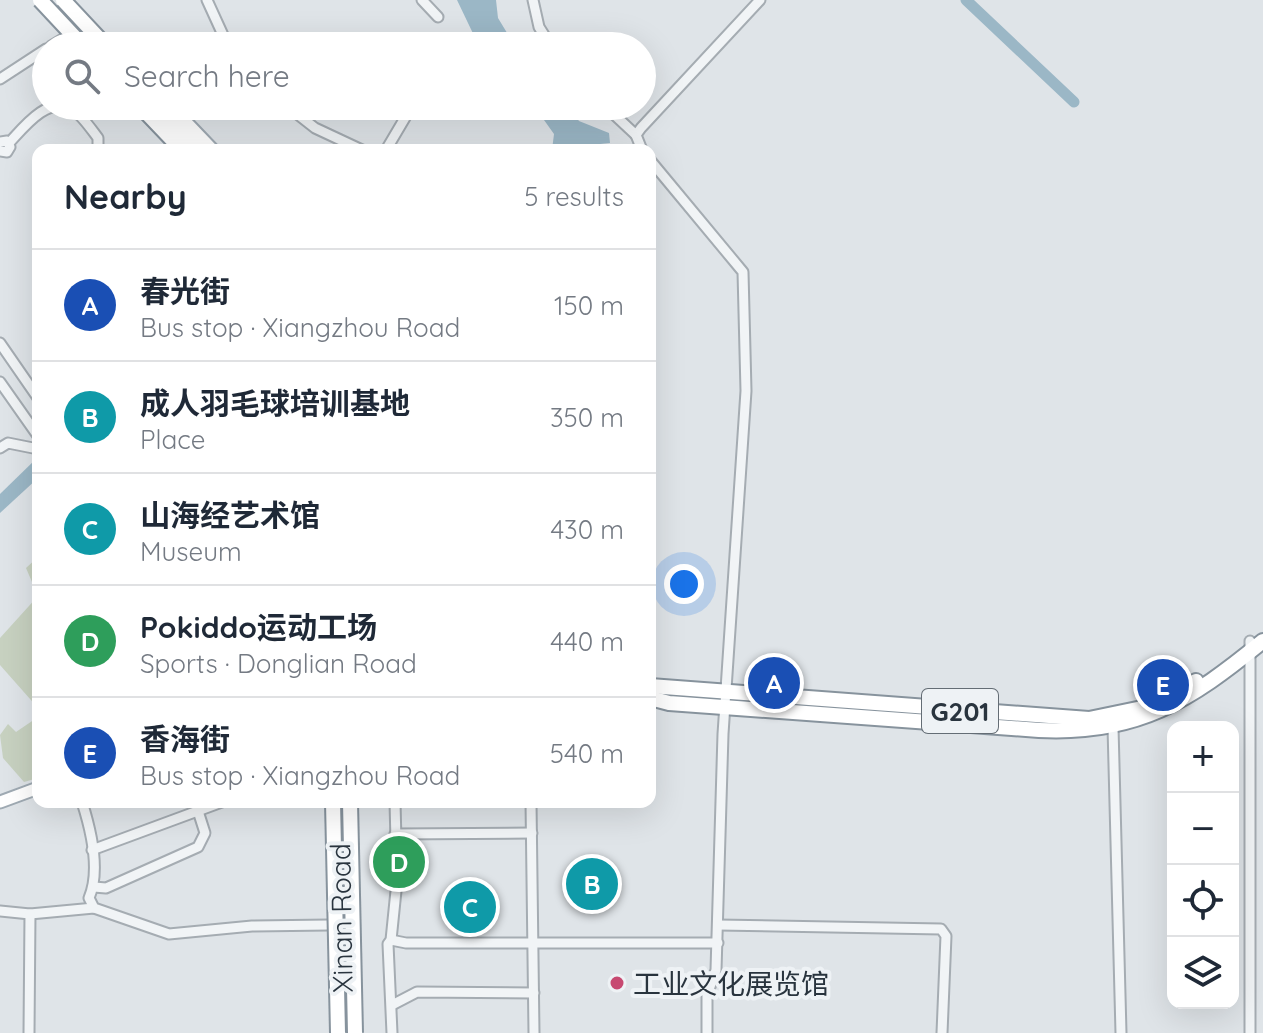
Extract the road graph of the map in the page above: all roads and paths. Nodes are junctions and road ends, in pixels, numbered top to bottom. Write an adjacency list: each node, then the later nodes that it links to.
1 (33, 0): 11 (main road)
2 (40, 0): 10 (highway, bridge)
3 (48, 0): 8 (highway)
4 (207, 0): 15 (street)
5 (422, 0): 9 (street)
6 (533, 0): 16 (street)
7 (760, 0): 19 (street)
8 (65, 3): 12 (highway); 13 (highway, bridge); 14 (main road)
9 (438, 17)
10 (70, 32)
11 (71, 32)
12 (72, 32)
13 (93, 32)
14 (98, 32)
15 (222, 32)
16 (542, 32)
17 (32, 58): 18 (street)
18 (0, 79)
19 (656, 113)
20 (32, 118): 33 (street)
21 (82, 120): 34 (street)
22 (145, 120): 35 (main road)
23 (153, 120): 36 (highway)
24 (161, 120): 37 (highway)
25 (169, 120): 38 (highway)
26 (177, 120): 39 (highway)
27 (184, 120): 40 (main road)
28 (306, 120): 41 (street)
29 (404, 120): 42 (street)
30 (620, 120): 32 (street)
31 (650, 120): 32 (street)
32 (636, 135): 43 (street)
33 (4, 142): 44 (street)
34 (98, 144)
35 (168, 144)
36 (176, 144)
37 (184, 144)
38 (192, 144)
39 (200, 144)
40 (207, 144)
41 (349, 144)
42 (390, 144)
43 (640, 144)
44 (0, 151)
45 (656, 167): 55 (street)
46 (0, 343): 48 (street)
47 (0, 382): 49 (street)
48 (32, 389)
49 (32, 427)
50 (0, 448): 51 (street)
51 (32, 448)
52 (1263, 631): 53 (highway, G201)
53 (1254, 645): 55 (highway, G201); 57 (highway, G201); 87 (street)
54 (656, 687): 55 (highway, G201)
55 (725, 700): 56 (highway, G201); 57 (highway, G201); 79 (street)
56 (656, 701)
57 (1113, 727): 95 (street)
58 (32, 784): 60 (main road)
59 (32, 790): 61 (main road)
60 (0, 796)
61 (0, 802)
62 (84, 808): 73 (street)
63 (206, 808): 70 (street)
64 (327, 808): 78 (main road, Xinan Road)
65 (344, 808): 84 (main road, Xinan Road)
66 (344, 808): 90 (highway, bridge)
67 (345, 808): 82 (main road, bridge)
68 (395, 808): 72 (street)
69 (531, 808): 71 (street)
70 (198, 811): 73 (street); 74 (street)
71 (532, 833): 72 (street); 81 (street)
72 (395, 834): 80 (street)
73 (92, 850): 74 (street)
74 (94, 887): 75 (street)
75 (94, 908): 77 (street); 78 (street)
76 (0, 911): 77 (street)
77 (30, 914): 89 (street)
78 (329, 925): 90 (main road, Xinan Road)
79 (718, 925): 83 (street); 94 (street)
80 (391, 940): 81 (street); 86 (street)
81 (533, 941): 83 (street); 85 (street)
82 (359, 942): 84 (main road); 90 (main road)
83 (718, 943): 93 (street)
84 (348, 961): 90 (main road, Xinan Road)
85 (534, 993): 86 (street); 92 (street)
86 (392, 1005): 91 (street)
87 (1250, 1010): 88 (street); 96 (street)
88 (1263, 1010)
89 (29, 1033)
90 (347, 1033)
91 (392, 1033)
92 (534, 1033)
93 (707, 1033)
94 (942, 1033)
95 (1121, 1033)
96 (1250, 1033)

